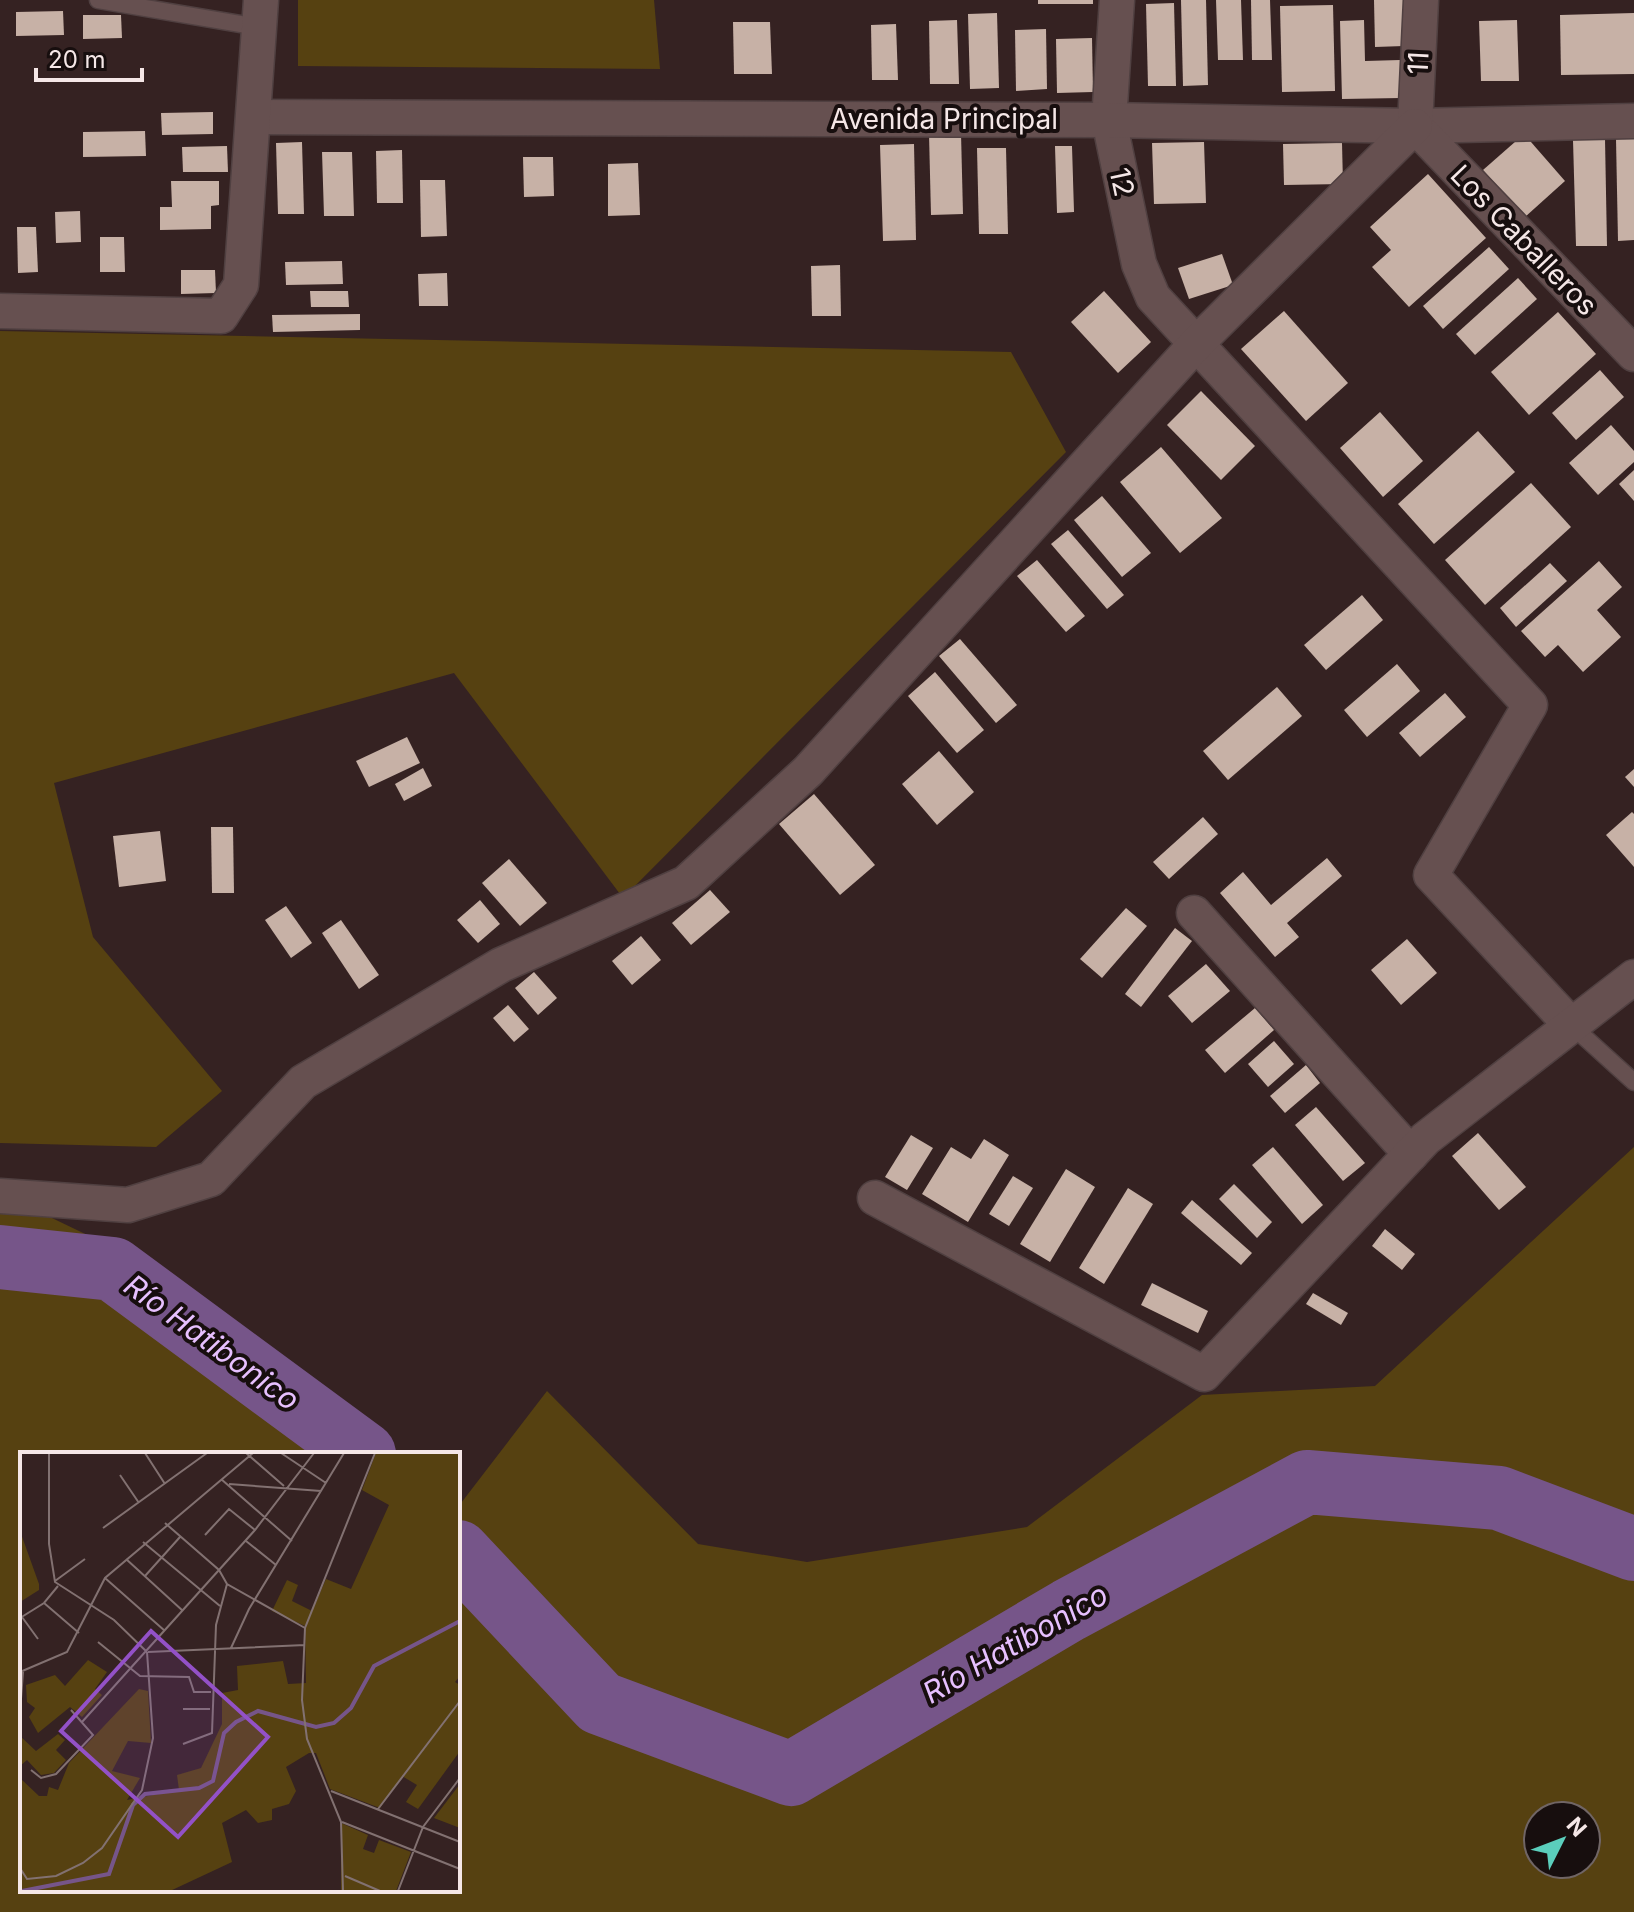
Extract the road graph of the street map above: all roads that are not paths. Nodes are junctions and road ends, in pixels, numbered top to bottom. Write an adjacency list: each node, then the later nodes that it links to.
1 (98, 0): 4 (lane)
2 (1117, 0): 6 (street, 12)
3 (1421, 0): 8 (street, 11)
4 (260, 14): 5 (street)
5 (254, 117): 6 (street, Avenida Principal); 9 (street)
6 (1109, 120): 8 (street, Avenida Principal); 10 (street, 12)
7 (1634, 121): 8 (street, Avenida Principal)
8 (1415, 126): 10 (street); 11 (street, Los Caballeros)
9 (0, 311)
10 (1196, 344): 14 (street, 12); 17 (street)
11 (1634, 354)
12 (1194, 913): 16 (street)
13 (1634, 977): 14 (street)
14 (1570, 1024): 15 (lane); 16 (street)
15 (1634, 1082)
16 (1411, 1154): 18 (street)
17 (0, 1196)
18 (875, 1198)

